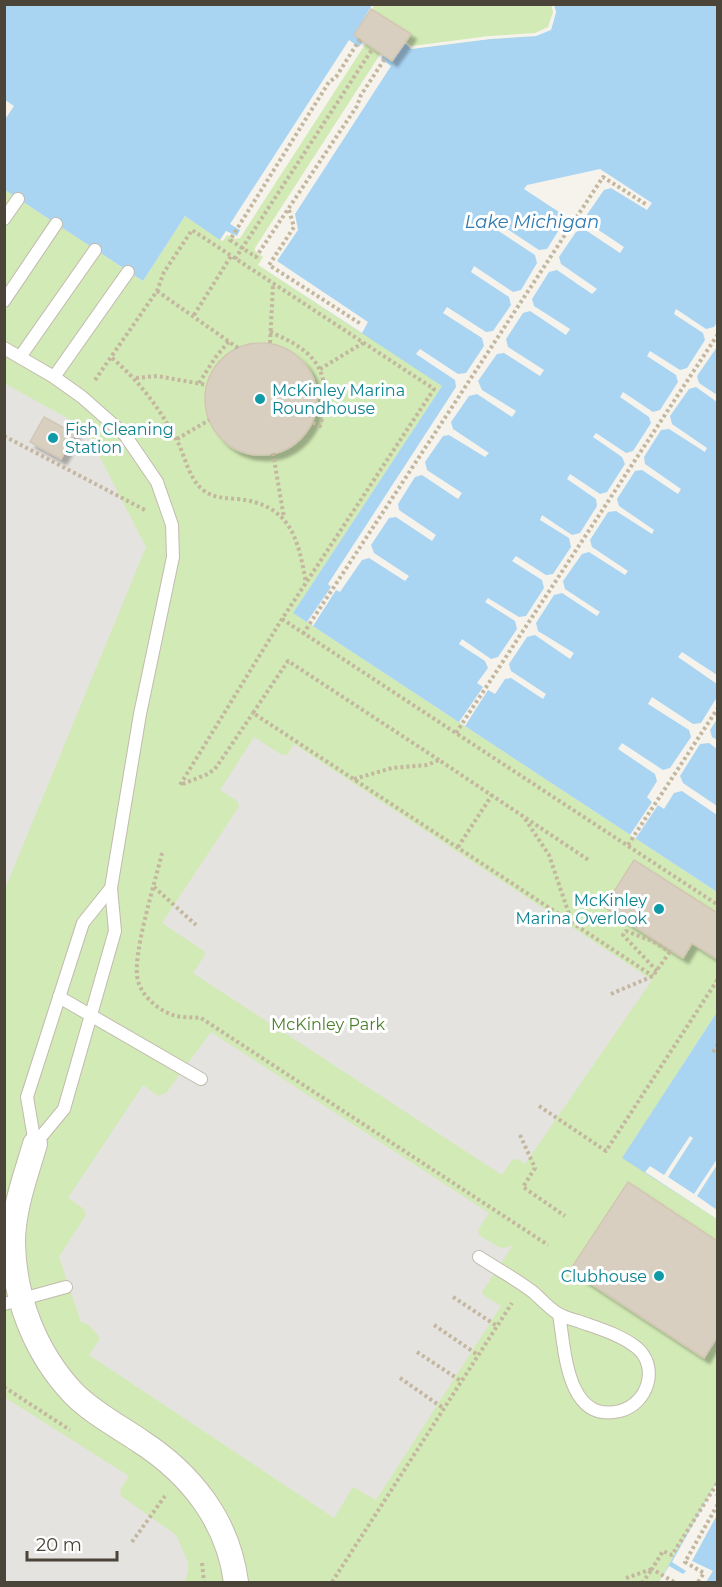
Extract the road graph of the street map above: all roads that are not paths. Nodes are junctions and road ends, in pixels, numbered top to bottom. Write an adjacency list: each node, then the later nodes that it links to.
1 (18, 199): 2 (lane)
2 (4, 219)
3 (56, 224): 6 (lane)
4 (95, 250): 8 (lane)
5 (128, 272): 9 (lane)
6 (4, 301)
7 (4, 348): 8 (lane)
8 (20, 357): 9 (lane)
9 (54, 377): 10 (lane)
10 (111, 888): 11 (lane); 12 (lane)
11 (59, 998): 12 (lane); 14 (lane)
12 (91, 1016): 13 (lane); 14 (lane)
13 (201, 1079)
14 (34, 1144): 17 (street)
15 (479, 1257): 18 (lane)
16 (66, 1287): 17 (lane)
17 (13, 1303): 19 (street)
18 (559, 1314): 18 (lane)
19 (236, 1582)

